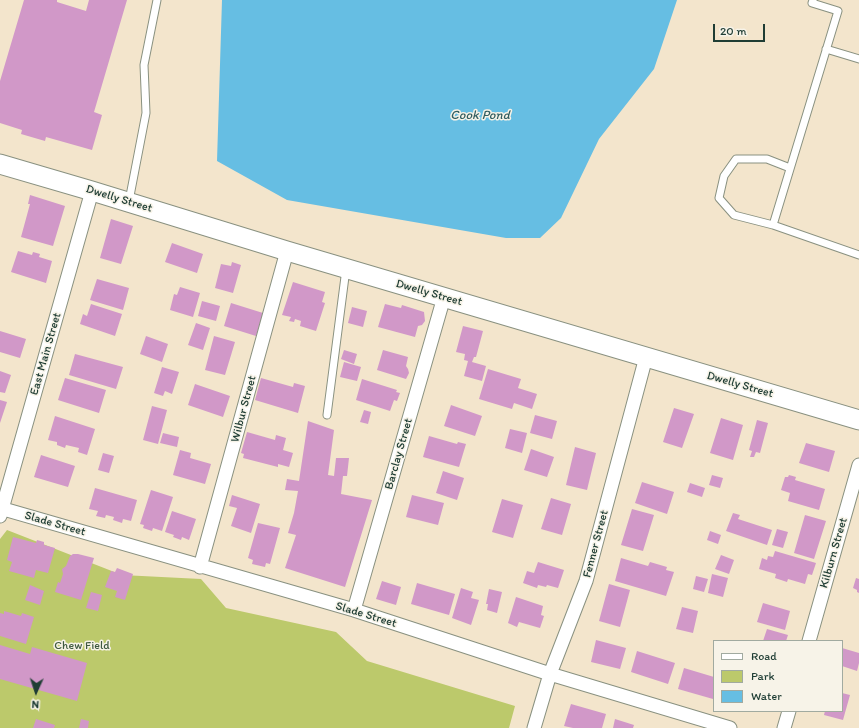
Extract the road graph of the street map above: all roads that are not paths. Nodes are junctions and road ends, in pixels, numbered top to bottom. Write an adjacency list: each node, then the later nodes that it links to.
1 (157, 0): 8 (lane)
2 (813, 0): 3 (lane)
3 (826, 49): 4 (lane); 6 (lane)
4 (859, 59)
5 (0, 164): 7 (main road, Dwelly Street)
6 (790, 168): 9 (lane); 9 (lane)
7 (92, 191): 8 (main road, Dwelly Street); 18 (street, East Main Street)
8 (129, 202): 10 (main road, Dwelly Street)
9 (773, 226): 11 (lane)
10 (287, 251): 12 (main road, Dwelly Street); 19 (street, Wilbur Street)
11 (859, 255)
12 (346, 268): 13 (main road, Dwelly Street); 15 (lane)
13 (444, 297): 14 (main road, Dwelly Street); 20 (street, Barclay Street)
14 (646, 357): 16 (main road, Dwelly Street); 22 (street, Fenner Street)
15 (327, 415)
16 (859, 420)
17 (859, 465): 21 (street, Kilburn Street)
18 (1, 511): 19 (street, Slade Street)
19 (200, 567): 20 (street, Slade Street)
20 (354, 610): 22 (street, Slade Street)
21 (809, 640)
22 (550, 674): 24 (street, Fenner Street); 25 (street, Slade Street)
23 (789, 712): 26 (street)
24 (534, 728)
25 (730, 728)
26 (784, 728)

